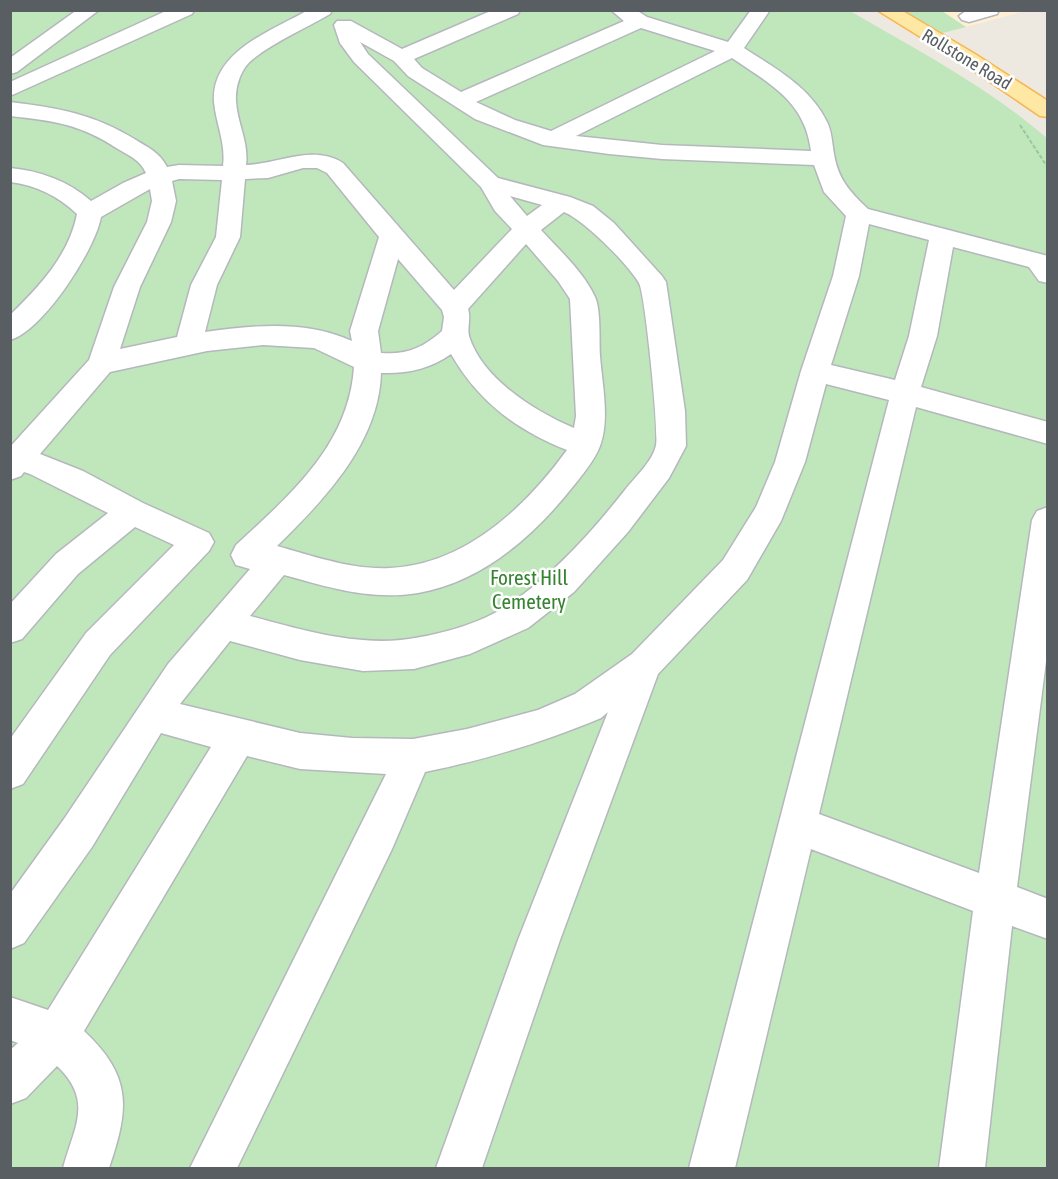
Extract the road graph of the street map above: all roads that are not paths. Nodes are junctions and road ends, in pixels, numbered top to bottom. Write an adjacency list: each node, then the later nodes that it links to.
1 (90, 10): 14 (lane)
2 (185, 10): 15 (lane)
3 (323, 10): 21 (lane)
4 (511, 10): 13 (lane)
5 (620, 10): 11 (lane)
6 (761, 10): 12 (lane)
7 (885, 10): 18 (main road, Rollstone Road)
8 (990, 10): 9 (lane)
9 (969, 16)
10 (338, 18): 13 (lane); 24 (lane)
11 (640, 21): 12 (lane); 16 (lane)
12 (734, 50): 19 (lane); 20 (lane)
13 (401, 57): 16 (lane)
14 (10, 68)
15 (10, 90)
16 (459, 100): 19 (lane)
17 (10, 109): 23 (lane)
18 (1047, 111)
19 (551, 140): 20 (lane)
20 (823, 158): 27 (lane)
21 (234, 173): 23 (lane); 29 (lane); 34 (lane)
22 (10, 175): 26 (lane)
23 (159, 176): 26 (lane); 36 (lane)
24 (490, 183): 25 (lane); 28 (lane)
25 (561, 201): 28 (lane); 46 (lane)
26 (89, 213): 33 (lane)
27 (859, 214): 30 (lane); 37 (lane)
28 (526, 230): 32 (lane); 40 (lane)
29 (392, 236): 32 (lane); 35 (lane)
30 (942, 236): 31 (lane); 38 (lane)
31 (1047, 275)
32 (454, 321): 35 (lane); 40 (lane)
33 (10, 331)
34 (189, 346): 35 (lane); 36 (lane)
35 (368, 362): 45 (lane)
36 (101, 364): 41 (lane)
37 (815, 371): 38 (lane); 48 (lane)
38 (905, 393): 39 (lane); 53 (lane)
39 (1047, 433)
40 (586, 445): 45 (lane)
41 (14, 462): 42 (lane)
42 (132, 512): 44 (lane); 47 (lane)
43 (1047, 520): 54 (lane)
44 (198, 542): 45 (lane); 52 (lane)
45 (262, 558): 46 (lane)
46 (222, 624): 49 (lane)
47 (10, 628)
48 (644, 665): 51 (lane); 62 (lane)
49 (153, 714): 50 (lane); 56 (lane)
50 (238, 737): 51 (lane); 58 (lane)
51 (413, 757): 61 (lane)
52 (10, 771)
53 (796, 825): 54 (lane); 63 (lane)
54 (995, 899): 55 (lane); 64 (lane)
55 (1047, 919)
56 (10, 929)
57 (10, 1018): 58 (lane)
58 (57, 1035): 59 (lane); 60 (lane)
59 (10, 1082)
60 (86, 1168)
61 (213, 1168)
62 (459, 1168)
63 (712, 1168)
64 (962, 1168)

